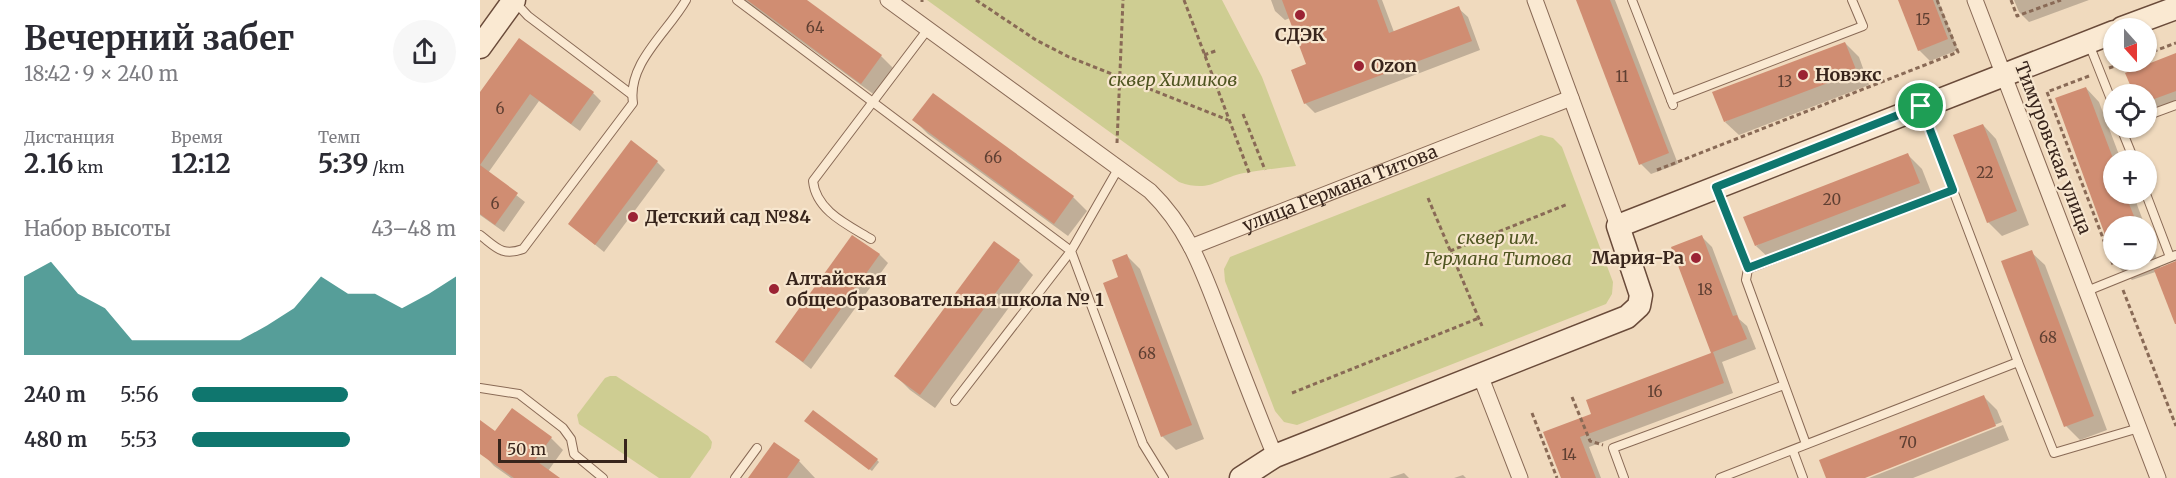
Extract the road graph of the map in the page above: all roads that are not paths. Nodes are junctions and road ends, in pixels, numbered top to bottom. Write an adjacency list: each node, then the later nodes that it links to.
1 (514, 0): 14 (street); 17 (lane)
2 (686, 0): 17 (lane)
3 (737, 0): 19 (lane)
4 (888, 0): 11 (street)
5 (1535, 0): 18 (street)
6 (1632, 0): 7 (lane)
7 (1852, 0)
8 (1975, 0): 15 (street, Тимуровская улица)
9 (2176, 8): 10 (street)
10 (2149, 18)
11 (928, 29): 19 (lane); 24 (street)
12 (2103, 36): 13 (street)
13 (2088, 42): 15 (street); 16 (lane)
14 (480, 46)
15 (2004, 73): 20 (street); 35 (street, Тимуровская улица)
16 (2105, 84)
17 (632, 94): 29 (lane)
18 (1571, 98): 28 (street); 31 (street, улица Германа Титова)
19 (873, 102): 30 (lane); 32 (lane)
20 (1921, 106): 25 (street); 26 (lane)
21 (2174, 106): 22 (lane); 23 (lane)
22 (2157, 112)
23 (2176, 117)
24 (1118, 169): 31 (street); 32 (lane)
25 (1716, 187): 28 (street); 34 (lane)
26 (1953, 190): 34 (lane); 36 (lane)
27 (2150, 204): 33 (lane)
28 (1618, 226): 37 (street)
29 (480, 235)
30 (871, 239)
31 (1191, 247): 45 (street)
32 (1071, 251): 40 (lane); 48 (lane)
33 (2173, 256): 35 (lane)
34 (1748, 268): 38 (lane)
35 (2087, 291): 41 (street, Тимуровская улица)
36 (2018, 362): 41 (lane); 42 (lane)
37 (1480, 375): 45 (street); 50 (street)
38 (1784, 385): 42 (lane); 51 (lane)
39 (480, 388): 46 (lane)
40 (955, 401)
41 (2139, 428): 54 (street, Тимуровская улица)
42 (1806, 444): 44 (lane)
43 (757, 448): 47 (lane)
44 (1793, 451): 52 (lane); 53 (lane)
45 (1275, 456): 49 (street)
46 (603, 478)
47 (735, 478)
48 (1164, 478)
49 (1241, 478)
50 (1520, 478)
51 (1624, 478)
52 (1720, 478)
53 (1803, 478)
54 (2158, 478)

